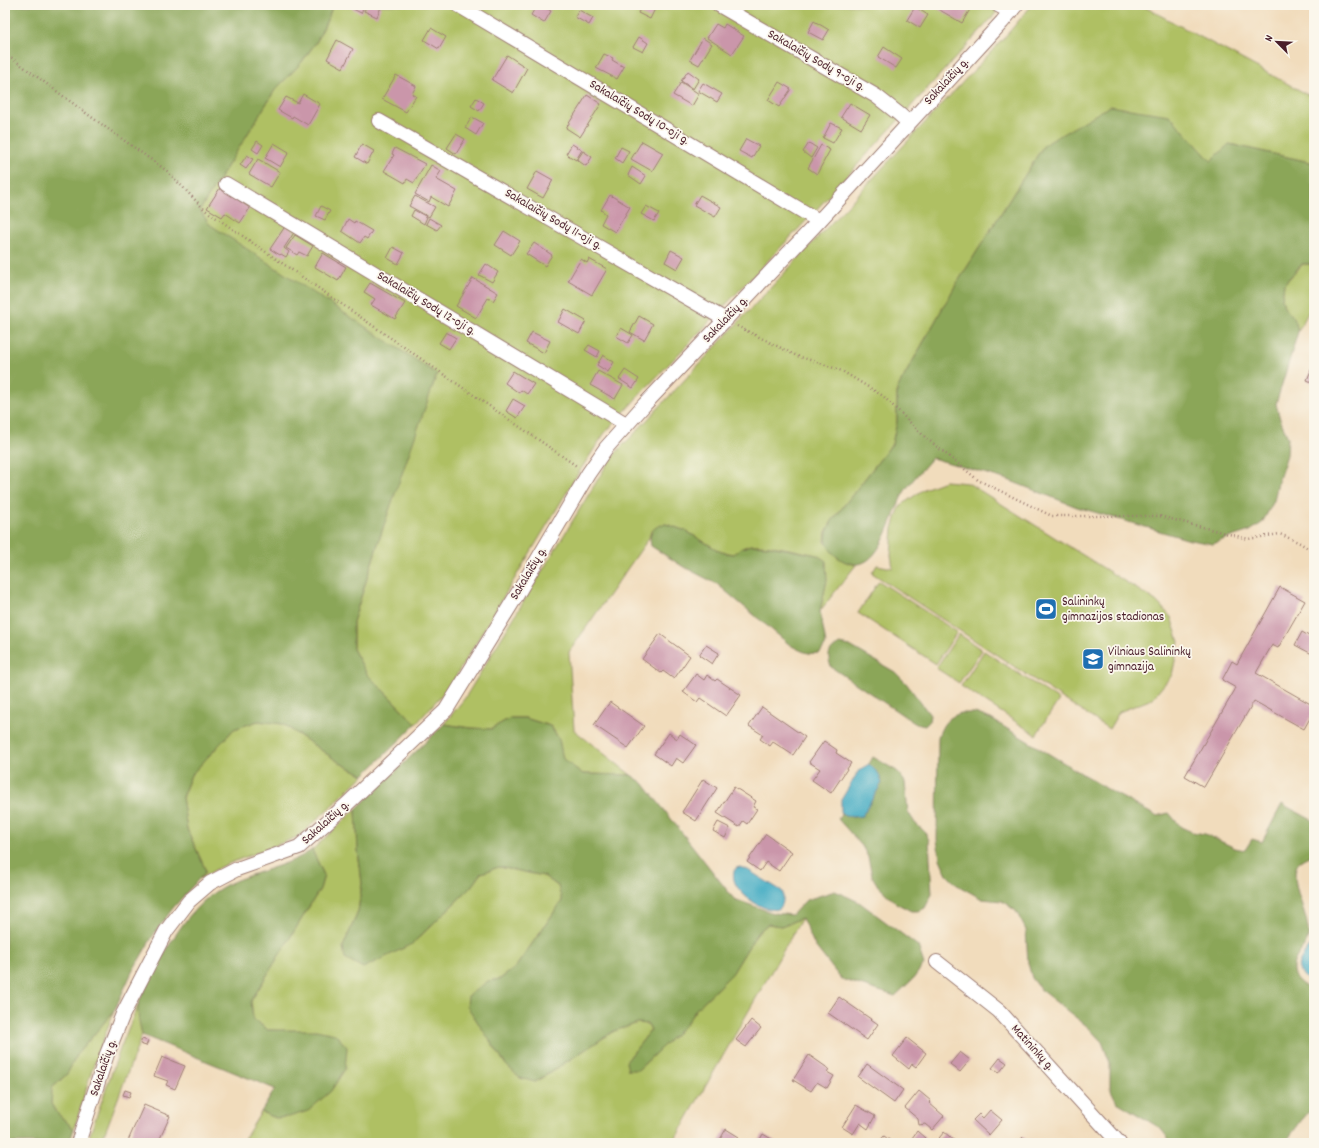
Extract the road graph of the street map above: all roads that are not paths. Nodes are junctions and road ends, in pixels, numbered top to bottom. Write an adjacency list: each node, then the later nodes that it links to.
1 (458, 5): 7 (street, Sakalaičių Sodų 10-oji g.)
2 (720, 5): 5 (street, Sakalaičių Sodų 9-oji g.)
3 (1008, 7): 5 (street, Sakalaičių g.)
4 (379, 121): 8 (street, Sakalaičių Sodų 11-oji g.)
5 (909, 123): 7 (street, Sakalaičių g.)
6 (226, 184): 9 (street, Sakalaičių Sodų 12-oji g.)
7 (819, 221): 8 (street, Sakalaičių g.)
8 (726, 320): 9 (street, Sakalaičių g.)
9 (626, 424): 11 (street, Sakalaičių g.)
10 (938, 962): 12 (street, Matininkų g.)
11 (78, 1143)
12 (1119, 1143)

